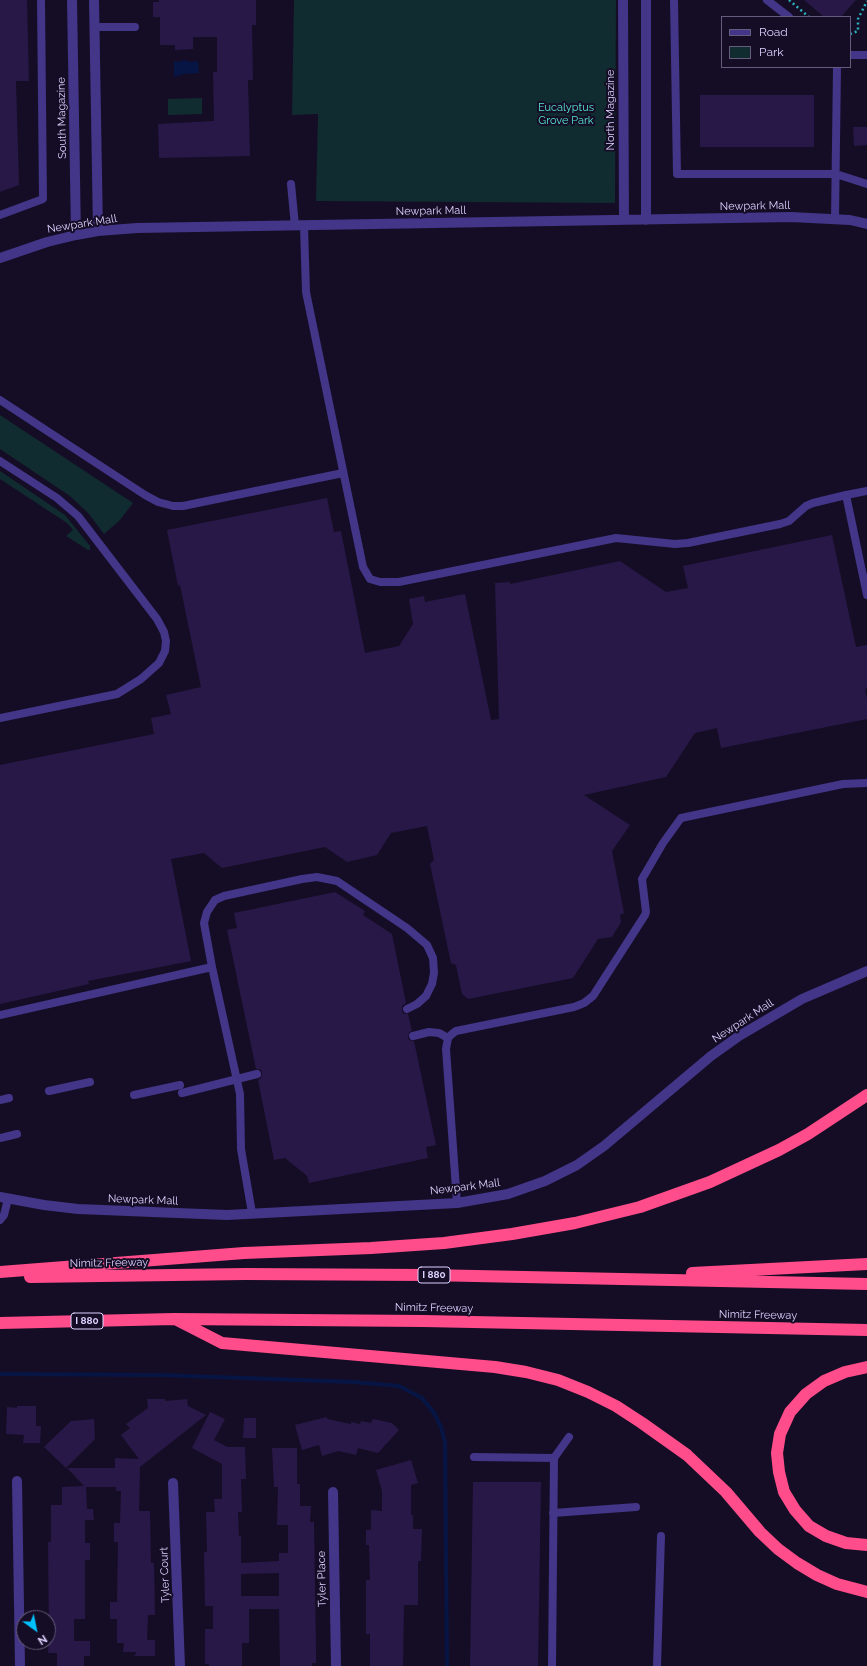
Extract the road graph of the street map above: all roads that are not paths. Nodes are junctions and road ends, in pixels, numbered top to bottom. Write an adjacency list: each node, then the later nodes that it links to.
1 (42, 0): 17 (lane)
2 (72, 0): 24 (street, South Magazine)
3 (94, 0): 9 (street)
4 (623, 0): 19 (street, North Magazine)
5 (646, 0): 20 (street)
6 (674, 0): 14 (lane)
7 (767, 0): 8 (lane)
8 (788, 16)
9 (94, 27): 10 (lane); 23 (street)
10 (136, 27)
11 (851, 55): 12 (lane)
12 (867, 55)
13 (837, 68): 14 (lane)
14 (836, 174): 16 (lane); 18 (lane)
15 (291, 184): 22 (lane)
16 (867, 184)
17 (0, 215)
18 (836, 219): 20 (street, Newpark Mall); 21 (street, Newpark Mall)
19 (624, 220): 20 (street, Newpark Mall); 22 (street, Newpark Mall)
20 (646, 220)
21 (867, 224)
22 (299, 226): 23 (street, Newpark Mall); 28 (lane)
23 (98, 231): 24 (street, Newpark Mall)
24 (76, 235): 25 (street, Newpark Mall)
25 (0, 258)
26 (0, 400): 28 (lane)
27 (0, 460): 32 (lane)
28 (343, 473): 30 (lane)
29 (867, 491): 30 (lane)
30 (846, 495): 31 (lane)
31 (867, 595)
32 (0, 718)
33 (867, 783): 39 (lane)
34 (212, 968): 36 (lane); 37 (lane); 41 (lane)
35 (867, 971): 51 (street, Newpark Mall)
36 (407, 1009)
37 (0, 1015)
38 (413, 1036): 39 (lane)
39 (448, 1038): 51 (lane)
40 (257, 1074): 41 (lane)
41 (238, 1079): 44 (lane); 52 (lane)
42 (90, 1082): 43 (lane)
43 (50, 1091)
44 (134, 1095)
45 (867, 1095): 55 (highway)
46 (9, 1098): 47 (lane)
47 (0, 1100)
48 (17, 1134): 49 (lane)
49 (0, 1138)
50 (4, 1198): 52 (street, Newpark Mall); 53 (lane)
51 (457, 1203): 52 (street, Newpark Mall)
52 (252, 1213)
53 (0, 1220)
54 (867, 1264): 57 (highway)
55 (0, 1272)
56 (0, 1277): 57 (highway, Nimitz Freeway / I 880)
57 (598, 1279): 58 (highway, Nimitz Freeway / I 880)
58 (867, 1284)
59 (174, 1318): 60 (highway, Nimitz Freeway / I 880); 61 (highway, Nimitz Freeway / I 880); 73 (highway)
60 (0, 1323)
61 (867, 1330)
62 (867, 1367): 72 (highway)
63 (569, 1437): 65 (lane)
64 (474, 1457): 65 (lane)
65 (554, 1458): 70 (lane)
66 (17, 1481): 74 (street)
67 (173, 1483): 75 (street, Tyler Court)
68 (333, 1492): 76 (street, Tyler Place)
69 (636, 1507): 70 (lane)
70 (553, 1513): 77 (lane)
71 (661, 1536): 78 (lane)
72 (867, 1545)
73 (867, 1592)
74 (20, 1666)
75 (180, 1666)
76 (336, 1666)
77 (552, 1666)
78 (657, 1666)

